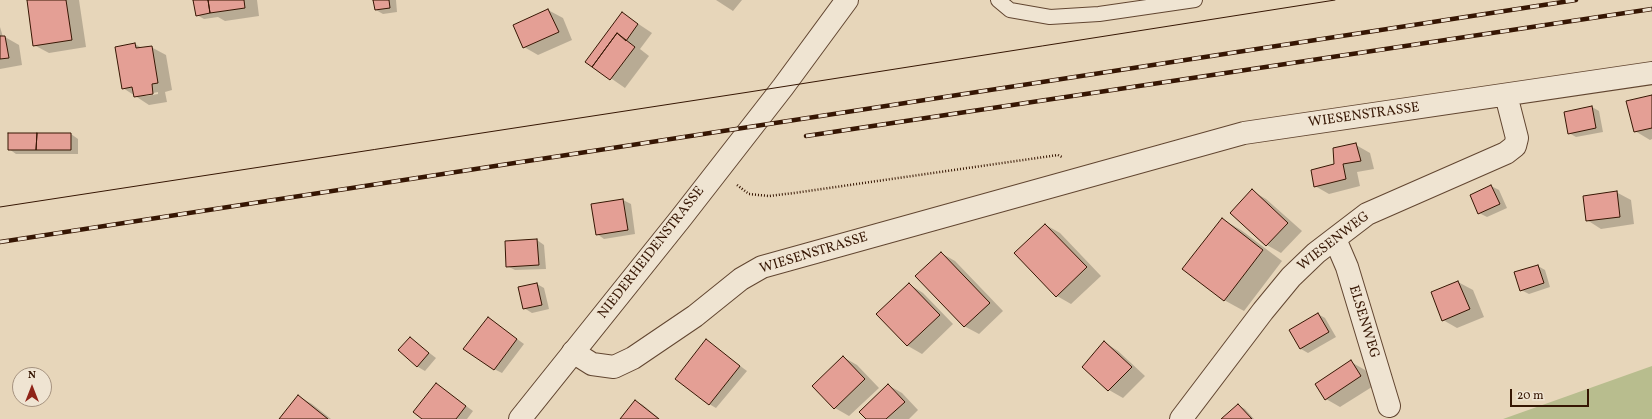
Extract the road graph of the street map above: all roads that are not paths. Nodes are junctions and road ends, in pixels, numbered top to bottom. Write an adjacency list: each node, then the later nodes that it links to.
1 (847, 0): 7 (street, NIEDERHEIDENSTRASSE)
2 (998, 0): 3 (lane)
3 (1194, 0)
4 (1652, 73): 5 (street, WIESENSTRASSE)
5 (1506, 95): 6 (street, WIESENWEG); 7 (street, WIESENSTRASSE)
6 (1335, 239): 8 (street, ELSENWEG); 10 (street, WIESENWEG)
7 (573, 352): 9 (street, NIEDERHEIDENSTRASSE)
8 (1389, 406)
9 (520, 419)
10 (1181, 419)

